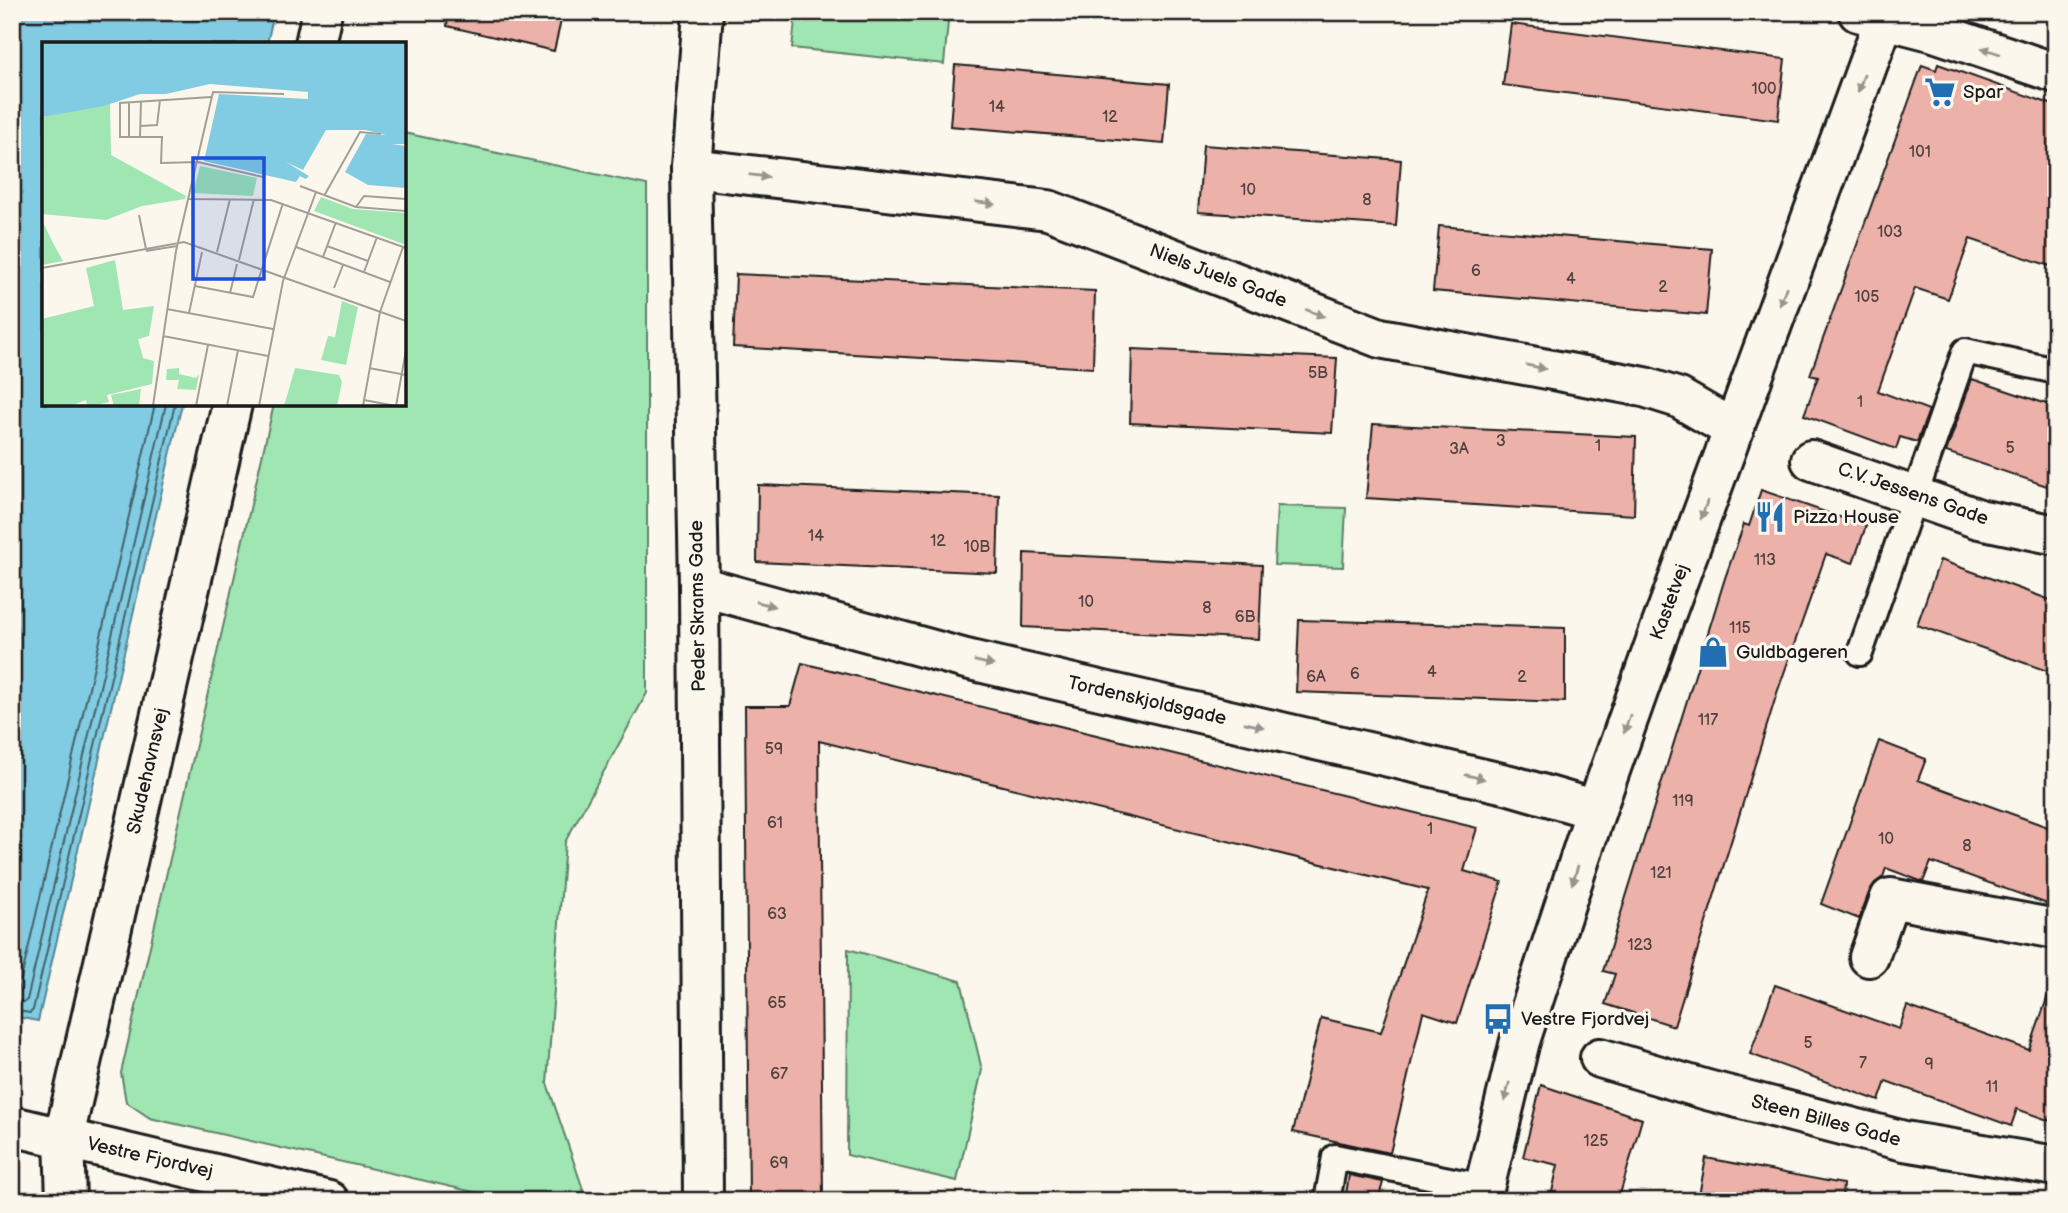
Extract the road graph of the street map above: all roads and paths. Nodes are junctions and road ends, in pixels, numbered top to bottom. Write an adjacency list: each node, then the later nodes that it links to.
1 (322, 12): 4 (street)
2 (703, 12): 6 (street, Peder Skrams Gade)
3 (1876, 14): 5 (street, one-way to 3); 9 (street, Kastetvej, one-way to 9)
4 (315, 42)
5 (2056, 73)
6 (691, 168): 9 (street, Niels Juels Gade, one-way to 9); 13 (street, Peder Skrams Gade)
7 (2056, 372): 11 (lane)
8 (232, 406): 20 (street, Skudehavnsvej)
9 (1734, 430): 15 (street, Kastetvej, one-way to 15)
10 (1811, 460): 11 (street, C.V. Jessens Gade)
11 (1915, 496): 12 (street, C.V. Jessens Gade); 14 (lane)
12 (2056, 535)
13 (699, 586): 15 (street, Tordenskjoldsgade, one-way to 15); 25 (street, Peder Skrams Gade)
14 (1860, 653)
15 (1597, 810): 22 (street, Kastetvej, one-way to 22)
16 (2056, 929): 17 (street)
17 (1869, 957)
18 (1600, 1058): 21 (street, Steen Billes Gade)
19 (12, 1126): 20 (street, Vestre Fjordvej)
20 (64, 1137): 23 (street, Skudehavnsvej); 24 (street, Vestre Fjordvej)
21 (2056, 1166)
22 (1482, 1194): 26 (lane)
23 (66, 1201)
24 (329, 1201)
25 (703, 1201)
26 (1327, 1201)

